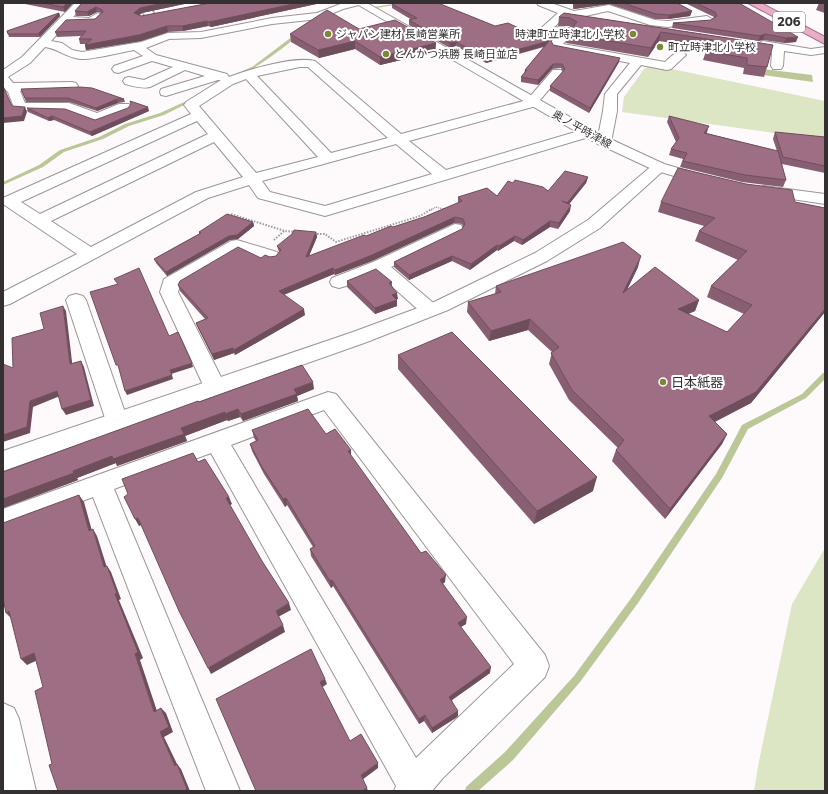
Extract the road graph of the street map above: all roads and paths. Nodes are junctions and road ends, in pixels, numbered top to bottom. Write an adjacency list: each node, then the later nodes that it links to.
1 (81, 3): 11 (street)
2 (138, 3): 8 (street)
3 (355, 3): 17 (street)
4 (360, 3): 39 (street, 奥ノ平時津線)
5 (753, 3): 20 (highway, 206)
6 (547, 4): 10 (street)
7 (690, 11): 10 (street)
8 (151, 15)
9 (98, 16): 11 (street)
10 (707, 19): 14 (street)
11 (64, 20): 21 (street)
12 (599, 22): 16 (street)
13 (197, 24): 17 (street)
14 (719, 26)
15 (630, 27): 19 (street)
16 (569, 31): 18 (street); 23 (street)
17 (209, 33): 22 (street)
18 (582, 34)
19 (677, 35)
20 (825, 41)
21 (42, 43): 22 (street); 34 (street)
22 (136, 46): 27 (street)
23 (557, 46): 25 (street); 28 (street)
24 (825, 50): 30 (street)
25 (548, 54)
26 (680, 55): 28 (street)
27 (152, 57): 29 (street); 31 (street)
28 (638, 61): 45 (street)
29 (184, 66): 35 (street); 38 (street)
30 (777, 66)
31 (118, 69)
32 (248, 74): 41 (street); 44 (street); 46 (street)
33 (557, 74): 39 (street)
34 (3, 75)
35 (129, 81)
36 (6, 84): 37 (street); 40 (street)
37 (72, 86)
38 (166, 92)
39 (534, 102): 42 (street, 奥ノ平時津線); 44 (street)
40 (124, 107)
41 (200, 116): 43 (street); 55 (street)
42 (587, 133): 45 (street, 奥ノ平時津線); 48 (street)
43 (217, 135): 49 (street); 55 (street)
44 (398, 139): 46 (street); 48 (street)
45 (604, 142): 47 (street, 奥ノ平時津線)
46 (328, 158): 49 (street)
47 (659, 167): 50 (street, 奥ノ平時津線); 63 (street)
48 (444, 176): 49 (street)
49 (254, 179): 57 (street)
50 (720, 183)
51 (750, 189): 52 (street)
52 (825, 199)
53 (448, 210): 54 (path)
54 (425, 214)
55 (38, 221): 57 (street)
56 (455, 229): 59 (street)
57 (90, 254): 61 (street)
58 (271, 256): 64 (street)
59 (379, 266): 60 (street); 63 (street)
60 (339, 282)
61 (3, 300)
62 (76, 300): 65 (street)
63 (430, 310): 64 (street)
64 (214, 387): 65 (street)
65 (117, 421): 67 (street)
66 (216, 441): 68 (street); 71 (street); 71 (street)
67 (3, 461)
68 (100, 484): 69 (street); 73 (street)
69 (3, 520)
70 (3, 719): 72 (street)
71 (413, 789)
72 (19, 791)
73 (223, 791)

